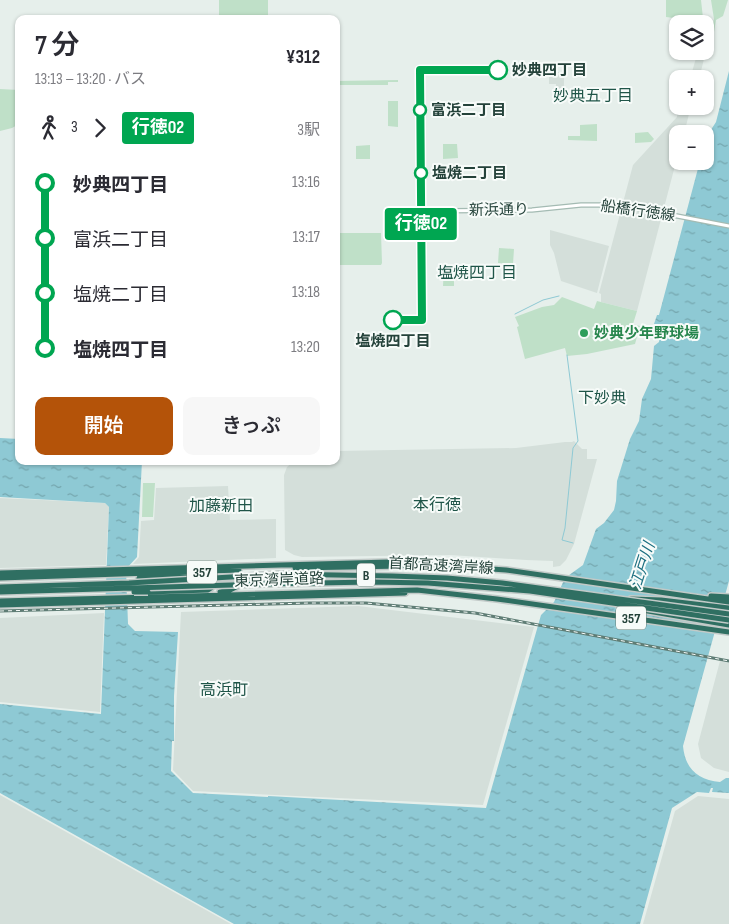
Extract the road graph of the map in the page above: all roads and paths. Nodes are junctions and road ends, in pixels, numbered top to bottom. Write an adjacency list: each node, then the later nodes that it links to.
1 (547, 209): 2 (main road, 新浜通り); 3 (main road, 船橋行徳線)
2 (421, 211)
3 (729, 226)
4 (437, 566): 5 (highway, 東京湾岸道路 / 357); 8 (highway, 東京湾岸道路 / 357); 15 (highway, 東京湾岸道路 / 357)
5 (159, 569): 7 (highway, 東京湾岸道路 / 357); 8 (highway)
6 (0, 573): 7 (highway, 東京湾岸道路 / 357)
7 (45, 574): 8 (highway, 東京湾岸道路 / 357); 9 (highway, 東京湾岸道路 / 357)
8 (99, 575)
9 (0, 579)
10 (241, 585): 12 (highway, 首都高速湾岸線 / B, bridge); 12 (highway, bridge); 19 (highway, 首都高速湾岸線 / B, bridge)
11 (0, 587): 17 (highway, 首都高速湾岸線 / B, bridge)
12 (99, 589): 13 (highway, 首都高速湾岸線 / B, bridge)
13 (0, 592)
14 (438, 592): 18 (highway, 東京湾岸道路 / 357); 20 (highway, 東京湾岸道路 / 357); 28 (highway, 東京湾岸道路 / 357)
15 (676, 594): 16 (highway); 23 (highway, 東京湾岸道路 / 357)
16 (729, 597)
17 (616, 598): 24 (highway, bridge); 25 (highway, 首都高速湾岸線 / B, bridge)
18 (85, 599): 20 (highway); 22 (highway, 東京湾岸道路 / 357)
19 (590, 600): 26 (highway, 首都高速湾岸線 / B, bridge); 27 (highway, bridge)
20 (153, 601): 22 (highway, 東京湾岸道路 / 357)
21 (0, 602): 22 (highway, 東京湾岸道路 / 357)
22 (44, 602)
23 (729, 602)
24 (729, 608)
25 (729, 614)
26 (729, 620)
27 (729, 625)
28 (729, 632)

